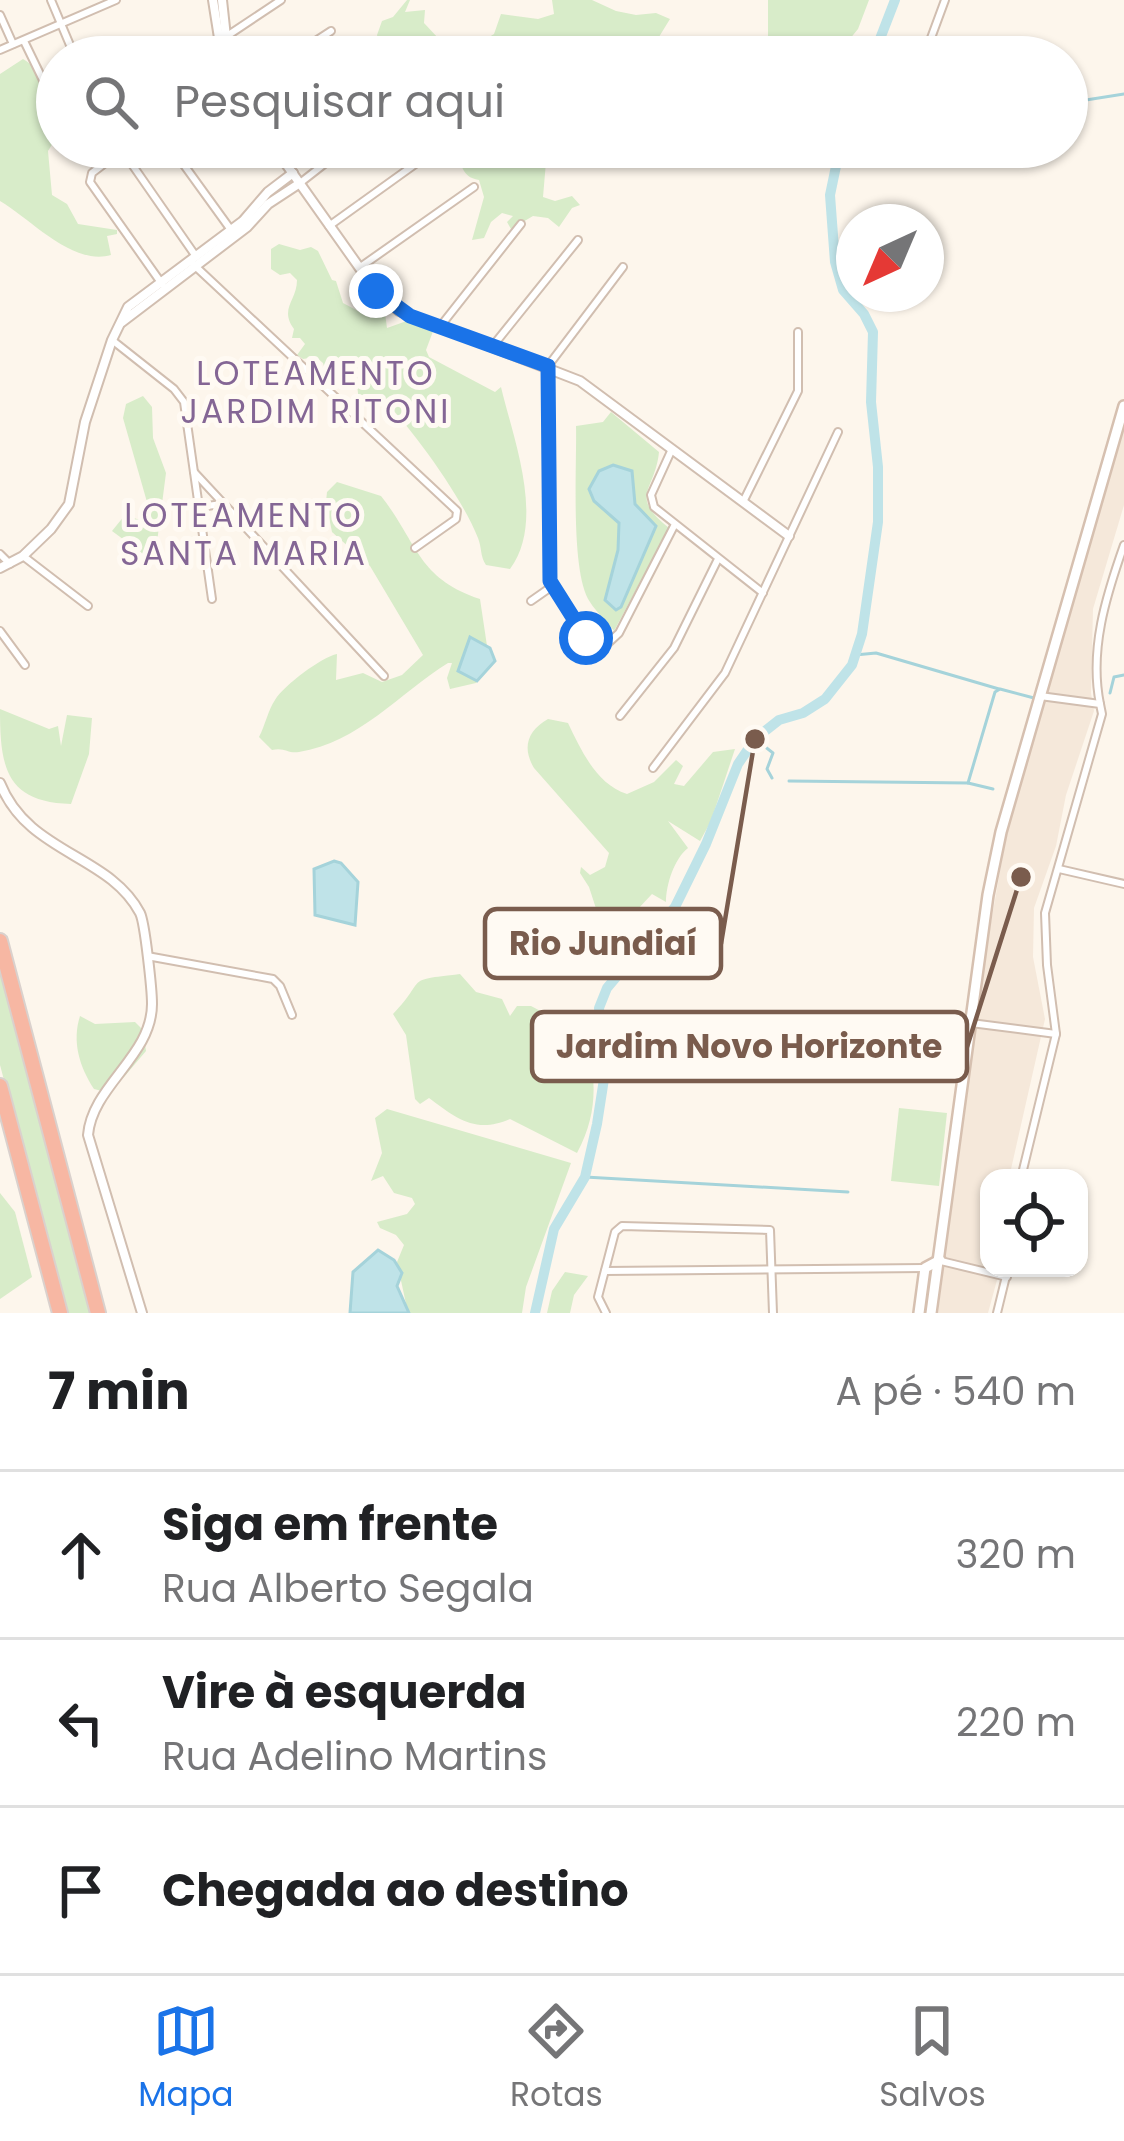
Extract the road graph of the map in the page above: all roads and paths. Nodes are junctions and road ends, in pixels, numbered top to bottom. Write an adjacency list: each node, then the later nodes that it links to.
1 (51, 0): 7 (street)
2 (116, 0): 7 (street)
3 (218, 0): 10 (street)
4 (281, 0): 11 (street)
5 (945, 0): 13 (street)
6 (0, 15): 15 (street)
7 (62, 25): 9 (street); 14 (street)
8 (331, 31): 12 (street)
9 (66, 36)
10 (221, 36)
11 (235, 36)
12 (323, 36)
13 (931, 36)
14 (24, 41): 15 (street); 17 (street)
15 (14, 45): 16 (street)
16 (0, 50)
17 (36, 66)
18 (98, 168): 34 (street)
19 (136, 168): 31 (street)
20 (186, 168): 29 (street)
21 (289, 168): 24 (street)
22 (318, 168): 25 (street)
23 (410, 168): 28 (street)
24 (293, 173): 25 (street); 29 (street)
25 (303, 179): 28 (street); 31 (street)
26 (474, 187): 33 (street)
27 (521, 224): 35 (street)
28 (329, 226): 33 (street)
29 (231, 230): 31 (street)
30 (578, 240): 38 (street)
31 (194, 260): 34 (street); 50 (street)
32 (623, 267): 39 (street)
33 (359, 268): 35 (street)
34 (162, 284): 37 (street)
35 (440, 328): 38 (street)
36 (798, 332): 44 (street)
37 (112, 340): 43 (street); 52 (street)
38 (492, 346): 39 (street)
39 (548, 366): 42 (street); 56 (street)
40 (1124, 406): 64 (main road)
41 (838, 432): 48 (street)
42 (672, 449): 44 (street); 47 (street)
43 (194, 472): 45 (street); 46 (street)
44 (742, 502): 48 (street)
45 (223, 504): 46 (street); 63 (street)
46 (198, 507): 58 (street)
47 (674, 526): 53 (street); 56 (street)
48 (789, 536): 57 (street)
49 (1124, 544): 65 (street)
50 (415, 548)
51 (0, 554): 54 (street)
52 (23, 556): 54 (street); 60 (street)
53 (718, 559): 57 (street); 66 (street)
54 (10, 564): 55 (street)
55 (0, 568)
56 (551, 587): 59 (street)
57 (763, 593): 67 (street)
58 (212, 598)
59 (531, 601)
60 (88, 607)
61 (0, 631): 62 (street)
62 (25, 665)
63 (384, 676)
64 (1040, 696): 65 (street); 74 (main road)
65 (1100, 704): 69 (street)
66 (620, 716)
67 (653, 768)
68 (0, 783): 72 (street)
69 (1059, 869): 70 (street); 75 (street)
70 (1124, 884)
71 (0, 941): 86 (highway)
72 (145, 956): 73 (street); 87 (street)
73 (292, 1015)
74 (971, 1023): 75 (street); 78 (main road)
75 (1056, 1034): 77 (street)
76 (0, 1086): 85 (highway)
77 (1023, 1169)
78 (940, 1261): 79 (street); 80 (main road); 90 (main road)
79 (980, 1267)
80 (925, 1268): 81 (street); 89 (main road)
81 (773, 1270): 82 (street); 82 (street); 88 (street)
82 (605, 1271): 84 (street)
83 (1007, 1277): 91 (street)
84 (604, 1311)
85 (60, 1313)
86 (98, 1313)
87 (142, 1313)
88 (773, 1313)
89 (919, 1313)
90 (931, 1313)
91 (997, 1313)

